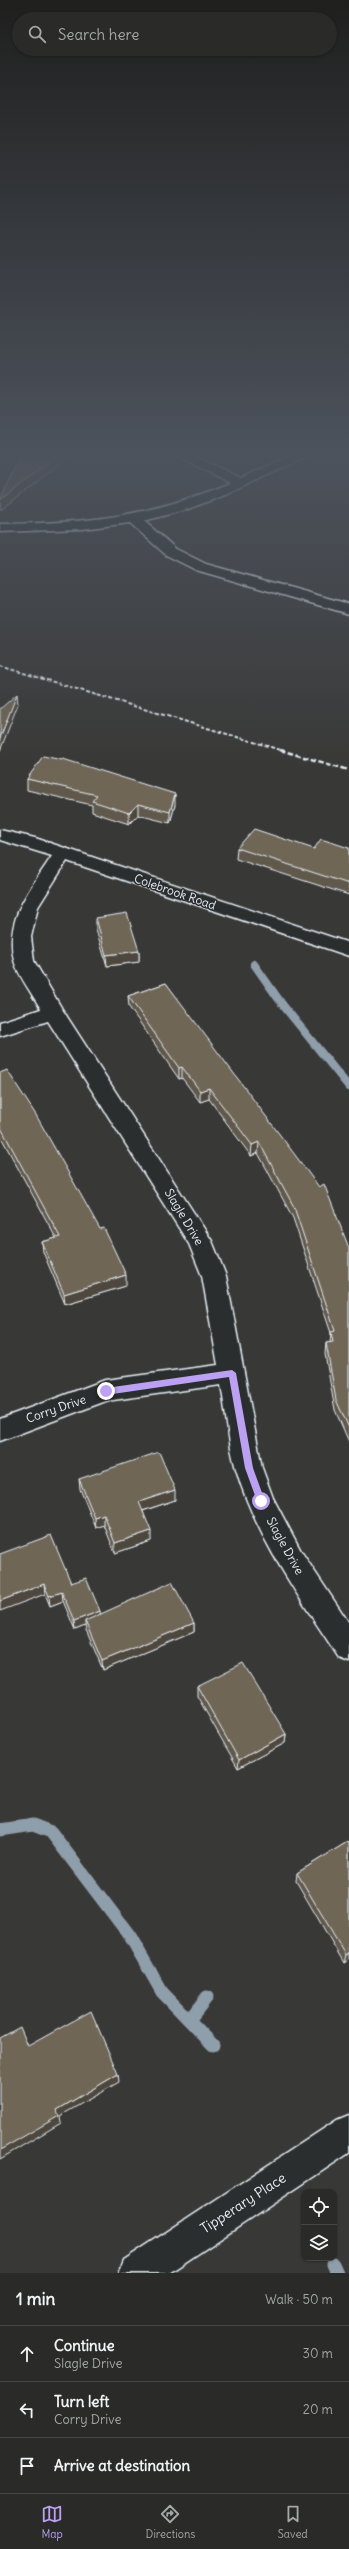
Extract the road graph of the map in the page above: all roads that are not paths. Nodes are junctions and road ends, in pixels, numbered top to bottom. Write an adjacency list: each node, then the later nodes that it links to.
1 (184, 558): 2 (street)
2 (349, 609)
3 (0, 835): 4 (street, Colebrook Road)
4 (63, 854): 5 (street, Colebrook Road); 6 (street, Slagle Drive)
5 (349, 950)
6 (53, 1012): 7 (street); 8 (street, Slagle Drive)
7 (0, 1029)
8 (232, 1373): 9 (street, Corry Drive); 10 (street, Slagle Drive)
9 (0, 1430)
10 (349, 1648)
11 (349, 2132): 12 (street, Tipperary Place)
12 (137, 2273)

